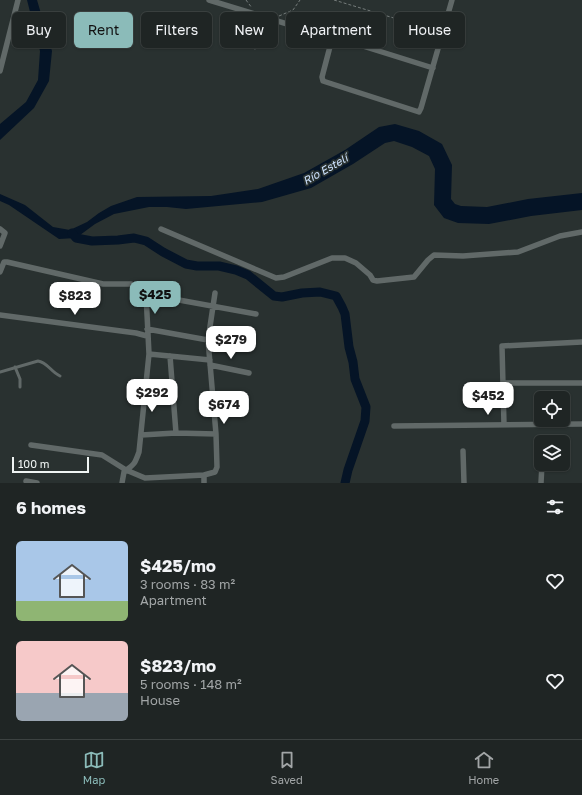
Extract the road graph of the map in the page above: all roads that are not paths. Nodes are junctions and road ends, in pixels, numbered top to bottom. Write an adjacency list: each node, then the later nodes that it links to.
1 (18, 0): 8 (street)
2 (209, 0): 4 (street)
3 (452, 0): 7 (street)
4 (250, 12)
5 (329, 48): 7 (street)
6 (369, 48): 7 (street)
7 (433, 68)
8 (0, 71)
9 (0, 229): 12 (street)
10 (161, 229): 11 (street)
11 (582, 232)
12 (0, 246)
13 (0, 272): 14 (street)
14 (131, 284)
15 (216, 293): 16 (street)
16 (214, 306): 17 (street); 19 (street); 20 (street)
17 (256, 314)
18 (0, 315): 19 (street)
19 (147, 332): 20 (street); 23 (street)
20 (208, 340): 22 (street); 25 (street)
21 (582, 342): 30 (street)
22 (252, 348)
23 (149, 354): 24 (street); 38 (street)
24 (170, 356): 25 (street); 36 (street)
25 (210, 362): 28 (street); 37 (street)
26 (15, 367): 27 (lane); 29 (lane); 32 (lane)
27 (0, 372)
28 (249, 372)
29 (60, 376)
30 (504, 383): 31 (street); 34 (street)
31 (582, 383)
32 (20, 387)
33 (582, 424): 34 (street)
34 (504, 425): 35 (street)
35 (394, 426)
36 (176, 433): 37 (street); 38 (street)
37 (216, 434): 43 (street)
38 (141, 435): 41 (street)
39 (30, 445): 41 (street)
40 (463, 451): 49 (street)
41 (126, 470): 45 (street); 47 (street)
42 (542, 471): 50 (street)
43 (204, 475): 45 (street); 48 (street)
44 (26, 481): 46 (street)
45 (145, 481)
46 (37, 483)
47 (122, 483)
48 (204, 483)
49 (464, 483)
50 (541, 483)

